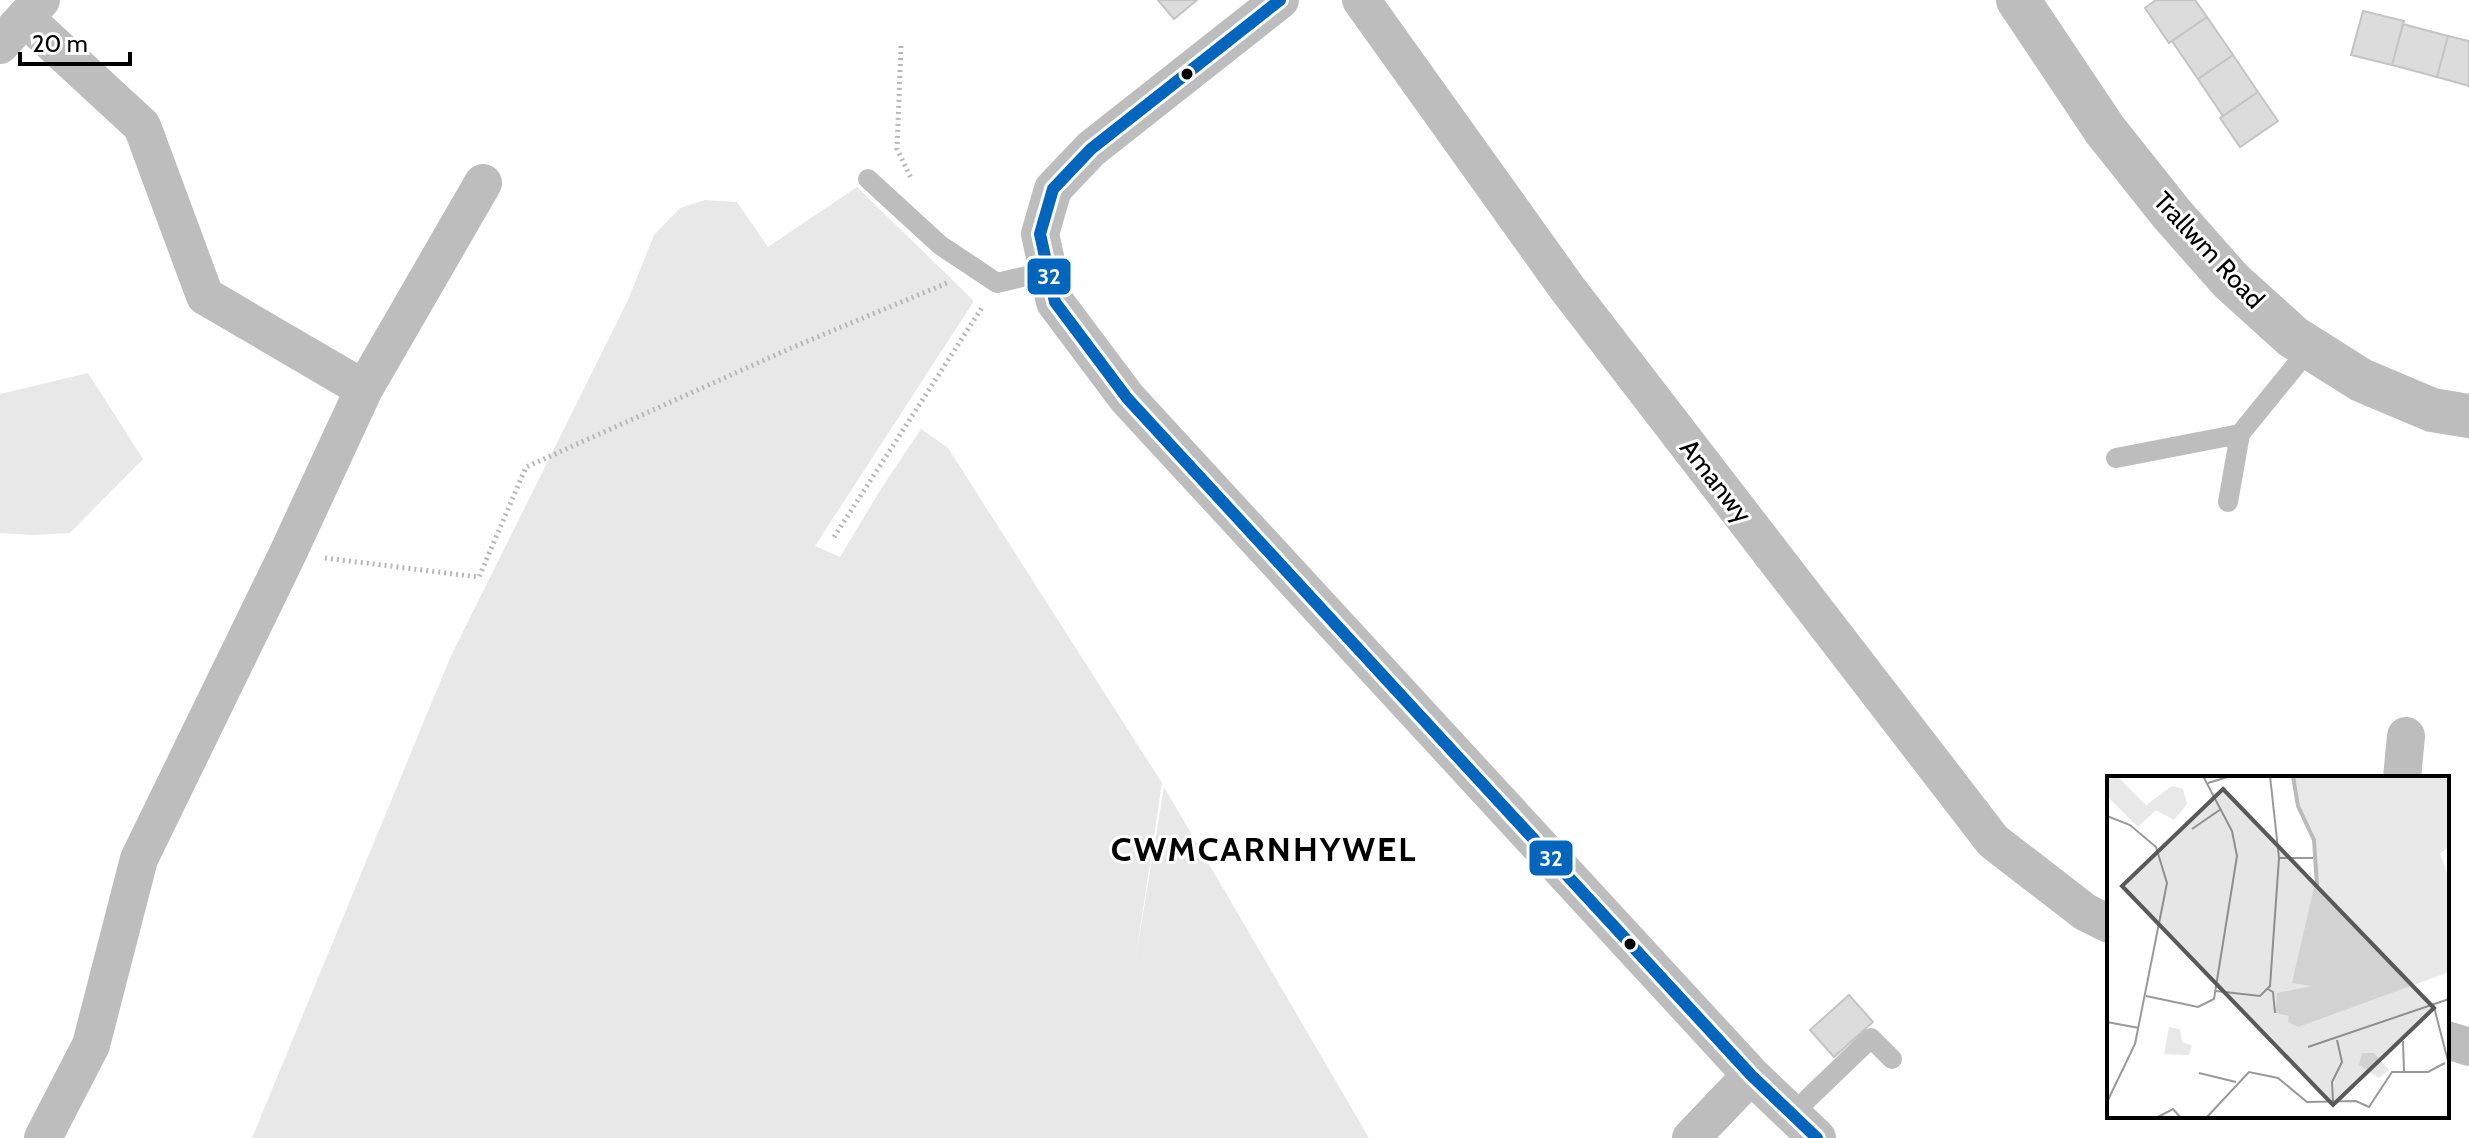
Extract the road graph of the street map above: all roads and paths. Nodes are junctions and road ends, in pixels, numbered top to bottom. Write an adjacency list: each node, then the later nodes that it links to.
1 (1280, 0): 10 (street)
2 (1361, 0): 22 (street, Amanwy)
3 (2018, 0): 12 (street, Trallwm Road)
4 (22, 21): 13 (street)
5 (901, 46): 7 (path)
6 (868, 179): 9 (lane)
7 (913, 182)
8 (483, 183): 13 (street)
9 (978, 270): 11 (lane); 19 (path)
10 (1048, 271): 11 (lane); 26 (street)
11 (997, 283): 18 (path)
12 (2310, 348): 14 (street, Trallwm Road); 15 (lane)
13 (364, 389): 19 (street)
14 (2469, 416)
15 (2240, 434): 16 (lane); 17 (lane)
16 (2116, 458)
17 (2228, 502)
18 (834, 537)
19 (288, 553): 28 (street)
20 (2406, 736): 21 (street)
21 (2402, 776)
22 (2107, 923)
23 (2449, 1041): 24 (street)
24 (2469, 1047)
25 (1892, 1059): 27 (lane)
26 (1751, 1075): 27 (street); 29 (street)
27 (1804, 1126)
28 (43, 1138)
29 (1691, 1138)

